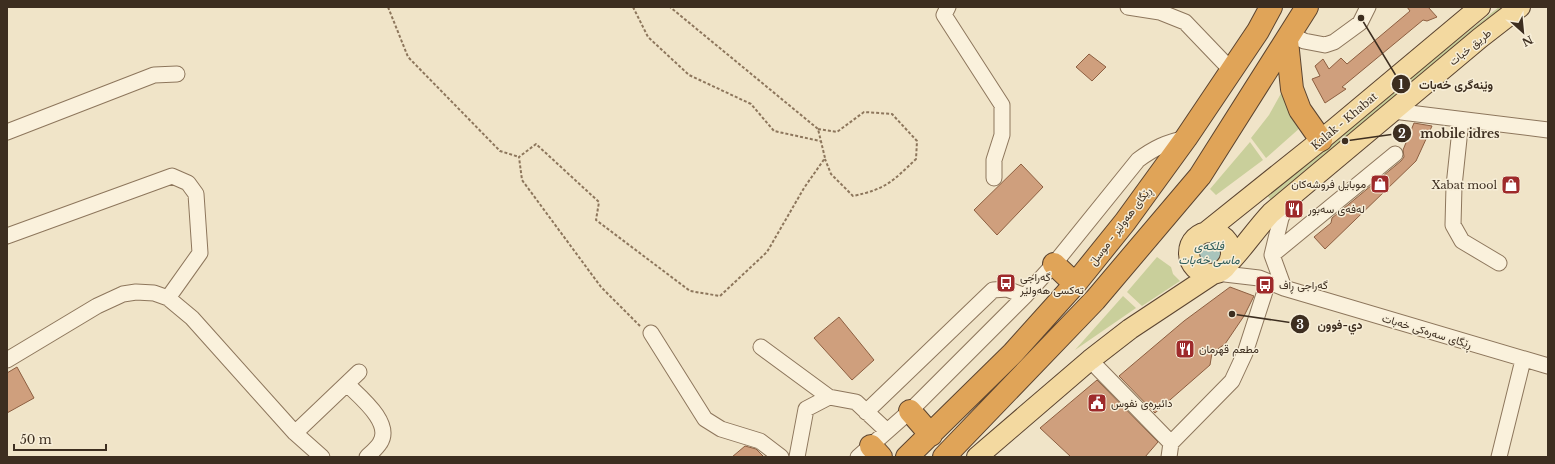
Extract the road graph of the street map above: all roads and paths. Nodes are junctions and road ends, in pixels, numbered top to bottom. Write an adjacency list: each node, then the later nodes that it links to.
1 (388, 7): 23 (path)
2 (633, 7): 20 (path)
3 (670, 7): 16 (path)
4 (948, 7): 26 (street)
5 (1128, 7): 12 (street)
6 (1271, 7): 12 (highway, ڕێگای هەولێر - موسڵ)
7 (1307, 7): 11 (highway)
8 (1368, 7): 11 (street)
9 (1480, 7): 19 (main road, Kalak - Khabat)
10 (1520, 7): 14 (main road, طريق خبات)
11 (1289, 38): 19 (highway); 25 (highway)
12 (1231, 70): 21 (highway, ڕێگای هەولێر - موسڵ)
13 (177, 74): 18 (street)
14 (1393, 111): 15 (street); 27 (main road, طريق خبات)
15 (1461, 120): 17 (street); 31 (street)
16 (818, 129): 20 (path); 24 (path)
17 (1548, 130)
18 (7, 132)
19 (1322, 140): 28 (main road, Kalak - Khabat)
20 (820, 141): 24 (path)
21 (1180, 145): 25 (highway); 32 (street); 35 (highway, ڕێگای هەولێر - موسڵ)
22 (1395, 154): 30 (street)
23 (519, 157): 24 (path); 39 (path)
24 (825, 158)
25 (1200, 176): 55 (highway)
26 (994, 178)
27 (1291, 196): 30 (street); 33 (main road, طريق خبات)
28 (1206, 232): 33 (main road); 33 (main road)
29 (7, 236): 38 (street)
30 (1272, 255): 36 (street)
31 (1499, 263)
32 (1054, 264): 35 (highway); 37 (street)
33 (1219, 271): 34 (street, ڕێگای سەرەکی خەبات); 42 (main road, طريق خبات)
34 (1268, 282): 36 (street, ڕێگای سەرەکی خەبات); 53 (street)
35 (1076, 284): 52 (highway, ڕێگای هەولێر - موسڵ)
36 (1284, 288): 43 (street, ڕێگای سەرەکی خەبات)
37 (1025, 296): 48 (street); 49 (street)
38 (168, 298): 41 (street); 51 (street)
39 (651, 333): 58 (street)
40 (761, 347): 47 (street)
41 (7, 360)
42 (1090, 360): 53 (street); 61 (main road, طريق خبات)
43 (1523, 360): 44 (street, ڕێگای سەرەکی خەبات); 62 (street)
44 (1548, 366)
45 (359, 372): 46 (street)
46 (347, 384): 51 (street); 57 (street)
47 (829, 397): 49 (street); 59 (street)
48 (910, 411): 50 (street); 52 (highway)
49 (866, 412): 50 (street)
50 (887, 431): 54 (street)
51 (295, 434): 56 (street)
52 (931, 435): 60 (highway, ڕێگای هەولێر - موسڵ)
53 (1170, 450)
54 (870, 453)
55 (950, 455)
56 (322, 457)
57 (367, 457)
58 (781, 457)
59 (796, 457)
60 (907, 457)
61 (977, 457)
62 (1499, 457)

